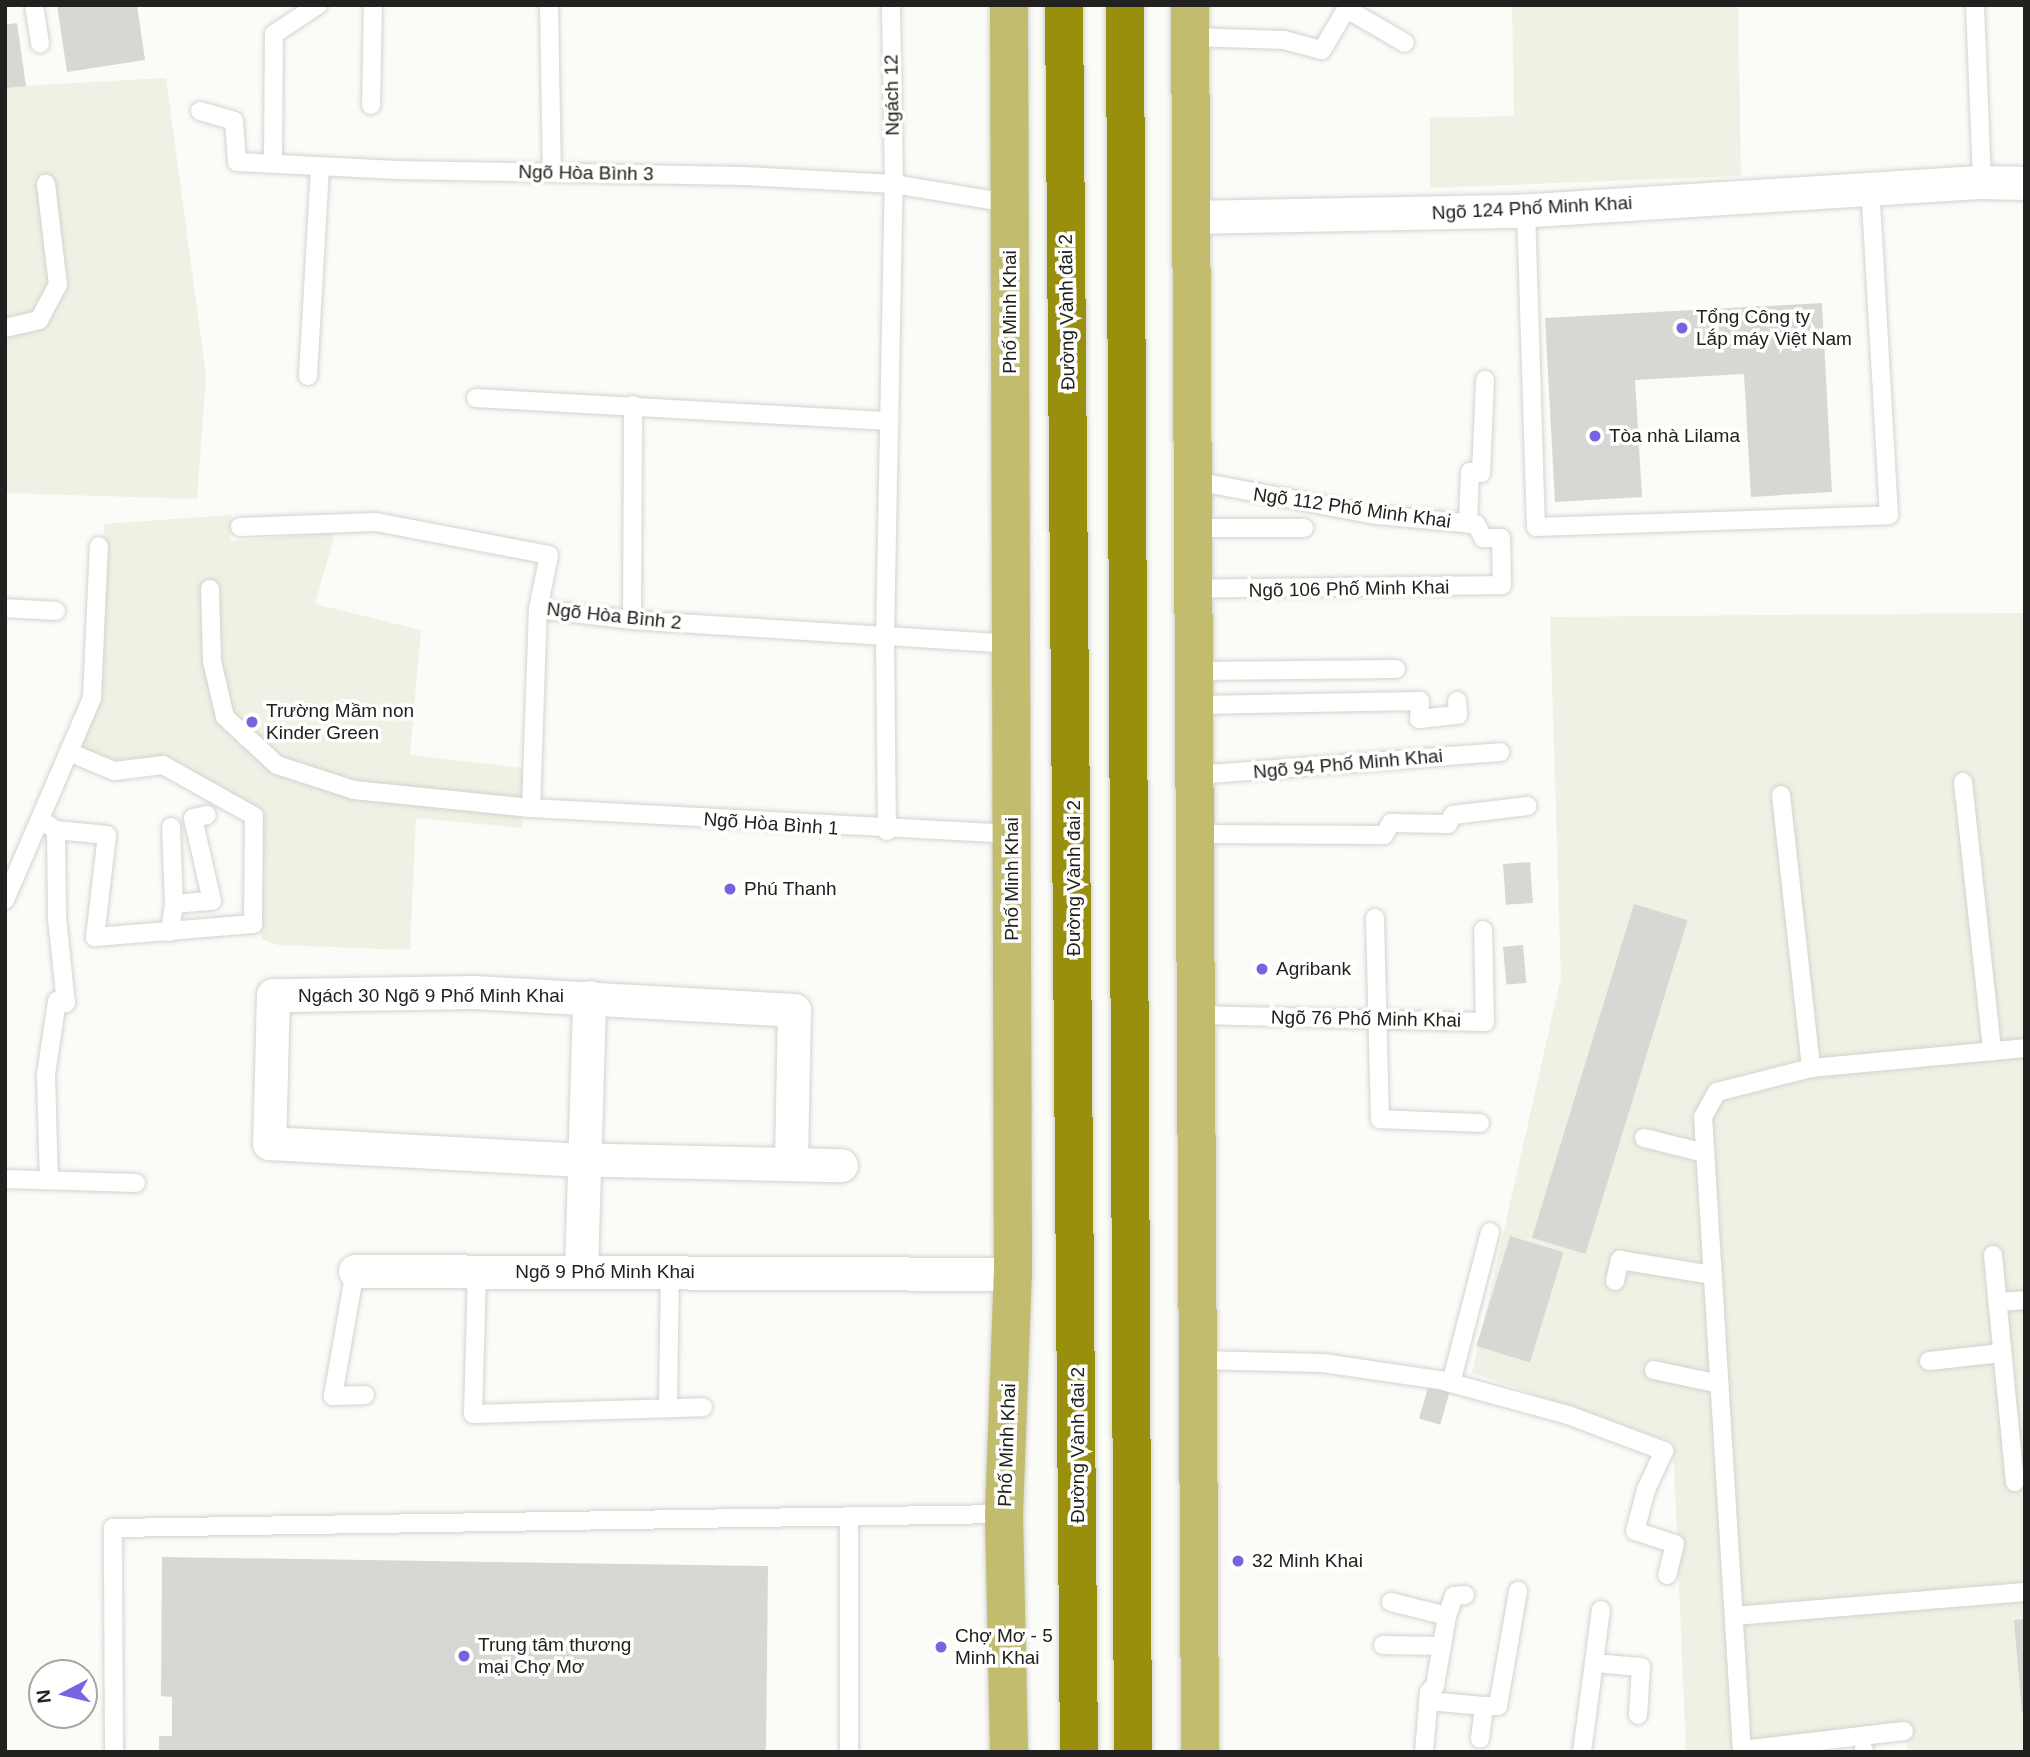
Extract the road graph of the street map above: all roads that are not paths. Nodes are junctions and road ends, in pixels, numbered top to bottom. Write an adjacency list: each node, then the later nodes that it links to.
1 (34, 5): 13 (lane)
2 (318, 5): 16 (lane)
3 (373, 5): 14 (lane)
4 (549, 5): 18 (lane)
5 (891, 5): 22 (lane, Ngách 12)
6 (1009, 5): 24 (main road, Phố Minh Khai)
7 (1064, 5): 128 (highway, Đường Vành đai 2)
8 (1125, 5): 129 (highway)
9 (1975, 5): 19 (lane)
10 (1356, 8): 11 (lane); 12 (lane)
11 (1190, 21): 26 (main road)
12 (1405, 43)
13 (40, 44)
14 (371, 105)
15 (200, 111): 16 (lane, Ngõ Hòa Bình 3)
16 (273, 162): 17 (lane, Ngõ Hòa Bình 3)
17 (320, 167): 18 (lane, Ngõ Hòa Bình 3); 28 (lane)
18 (552, 172): 22 (lane, Ngõ Hòa Bình 3)
19 (1982, 182): 20 (street, Ngõ 124 Phố Minh Khai); 23 (street, Ngõ 124 Phố Minh Khai)
20 (2025, 183)
21 (46, 184): 27 (lane)
22 (894, 184): 24 (lane, Ngõ Hòa Bình 3); 32 (lane, Ngách 12)
23 (1870, 189): 25 (street, Ngõ 124 Phố Minh Khai); 25 (lane)
24 (1009, 202): 47 (main road, Phố Minh Khai)
25 (1527, 210): 26 (street, Ngõ 124 Phố Minh Khai)
26 (1193, 217): 33 (main road)
27 (5, 328)
28 (308, 376)
29 (1485, 380): 34 (lane)
30 (476, 398): 31 (lane)
31 (633, 405): 32 (lane); 45 (lane)
32 (889, 421): 46 (lane, Ngách 12)
33 (1195, 481): 34 (lane, Ngõ 112 Phố Minh Khai); 36 (main road)
34 (1468, 524): 39 (lane, Ngõ 112 Phố Minh Khai)
35 (240, 527): 43 (lane, Ngõ Hòa Bình 2)
36 (1196, 528): 37 (lane); 41 (main road)
37 (1304, 528)
38 (99, 546): 51 (lane)
39 (1502, 585): 41 (lane, Ngõ 106 Phố Minh Khai)
40 (210, 589): 57 (lane, Ngõ Hòa Bình 1)
41 (1196, 589): 49 (main road)
42 (5, 608): 44 (lane)
43 (538, 609): 45 (lane, Ngõ Hòa Bình 2); 57 (lane)
44 (56, 611)
45 (632, 620): 46 (lane, Ngõ Hòa Bình 2)
46 (885, 637): 47 (lane, Ngõ Hòa Bình 2); 62 (lane, Ngách 12)
47 (1012, 644): 63 (main road, Phố Minh Khai)
48 (1396, 669): 49 (lane)
49 (1196, 688): 50 (lane); 53 (main road)
50 (1457, 701)
51 (69, 752): 59 (lane); 69 (lane)
52 (1500, 752): 53 (lane, Ngõ 94 Phố Minh Khai)
53 (1196, 775): 64 (main road)
54 (1964, 782): 74 (lane)
55 (1781, 795): 75 (lane)
56 (1527, 806): 64 (lane)
57 (531, 808): 62 (lane, Ngõ Hòa Bình 1)
58 (207, 815): 66 (lane)
59 (40, 819): 61 (lane); 65 (lane)
60 (171, 827): 66 (lane)
61 (56, 830): 69 (lane); 83 (lane)
62 (887, 831): 63 (lane, Ngõ Hòa Bình 1)
63 (1012, 834): 91 (main road, Phố Minh Khai)
64 (1196, 834): 71 (main road)
65 (5, 900)
66 (174, 904): 69 (lane)
67 (1375, 918): 72 (lane)
68 (1483, 930): 72 (lane, Ngõ 76 Phố Minh Khai)
69 (170, 932)
70 (589, 997): 79 (street, Ngách 30 Ngõ 9 Phố Minh Khai); 79 (street, Ngách 30 Ngõ 9 Phố Minh Khai); 80 (street, Ngách 30 Ngõ 9 Phố Minh Khai)
71 (1196, 1015): 72 (lane, Ngõ 76 Phố Minh Khai); 97 (main road)
72 (1377, 1020): 76 (lane)
73 (2025, 1048): 74 (lane)
74 (1992, 1051): 75 (lane)
75 (1811, 1068): 78 (lane)
76 (1480, 1123)
77 (1644, 1138): 78 (lane)
78 (1705, 1153): 92 (lane)
79 (584, 1160): 80 (street, Ngách 30 Ngõ 9 Phố Minh Khai); 89 (street, Ngách 30 Ngõ 9 Phố Minh Khai)
80 (791, 1162): 81 (street, Ngách 30 Ngõ 9 Phố Minh Khai)
81 (841, 1165)
82 (5, 1180): 83 (lane)
83 (48, 1181): 84 (lane)
84 (136, 1183)
85 (1490, 1232): 100 (lane)
86 (1993, 1255): 95 (lane)
87 (355, 1271): 88 (street, Ngõ 9 Phố Minh Khai); 102 (lane, Ngõ 9 Phố Minh Khai)
88 (477, 1272): 89 (street, Ngõ 9 Phố Minh Khai); 103 (lane)
89 (581, 1272): 90 (street, Ngõ 9 Phố Minh Khai)
90 (670, 1272): 91 (street, Ngõ 9 Phố Minh Khai); 103 (lane)
91 (1013, 1274): 106 (main road, Phố Minh Khai)
92 (1713, 1275): 93 (lane); 101 (lane)
93 (1615, 1281)
94 (2025, 1300): 95 (lane)
95 (1998, 1303): 96 (lane)
96 (2002, 1353): 98 (lane); 105 (lane)
97 (1198, 1360): 100 (lane); 130 (main road)
98 (1929, 1361)
99 (1654, 1370): 101 (lane)
100 (1451, 1383): 108 (lane)
101 (1720, 1384): 115 (lane)
102 (365, 1395)
103 (668, 1408): 104 (lane)
104 (703, 1408)
105 (2015, 1482)
106 (1004, 1514): 107 (lane); 127 (main road, Phố Minh Khai)
107 (849, 1519): 125 (lane); 126 (lane)
108 (1667, 1575)
109 (1518, 1591): 120 (lane)
110 (2025, 1592): 115 (lane)
111 (1465, 1595): 114 (lane)
112 (1391, 1602): 114 (lane)
113 (1601, 1610): 118 (lane)
114 (1447, 1616): 117 (lane)
115 (1734, 1616): 124 (lane)
116 (1383, 1645): 117 (lane)
117 (1442, 1646): 119 (lane)
118 (1594, 1663): 121 (lane); 132 (lane)
119 (1428, 1701): 120 (lane); 131 (lane)
120 (1484, 1706): 123 (lane)
121 (1638, 1715)
122 (1904, 1731): 124 (lane)
123 (1480, 1739)
124 (1742, 1751)
125 (114, 1752)
126 (849, 1752)
127 (1009, 1752)
128 (1079, 1752)
129 (1132, 1752)
130 (1200, 1752)
131 (1424, 1752)
132 (1582, 1752)

